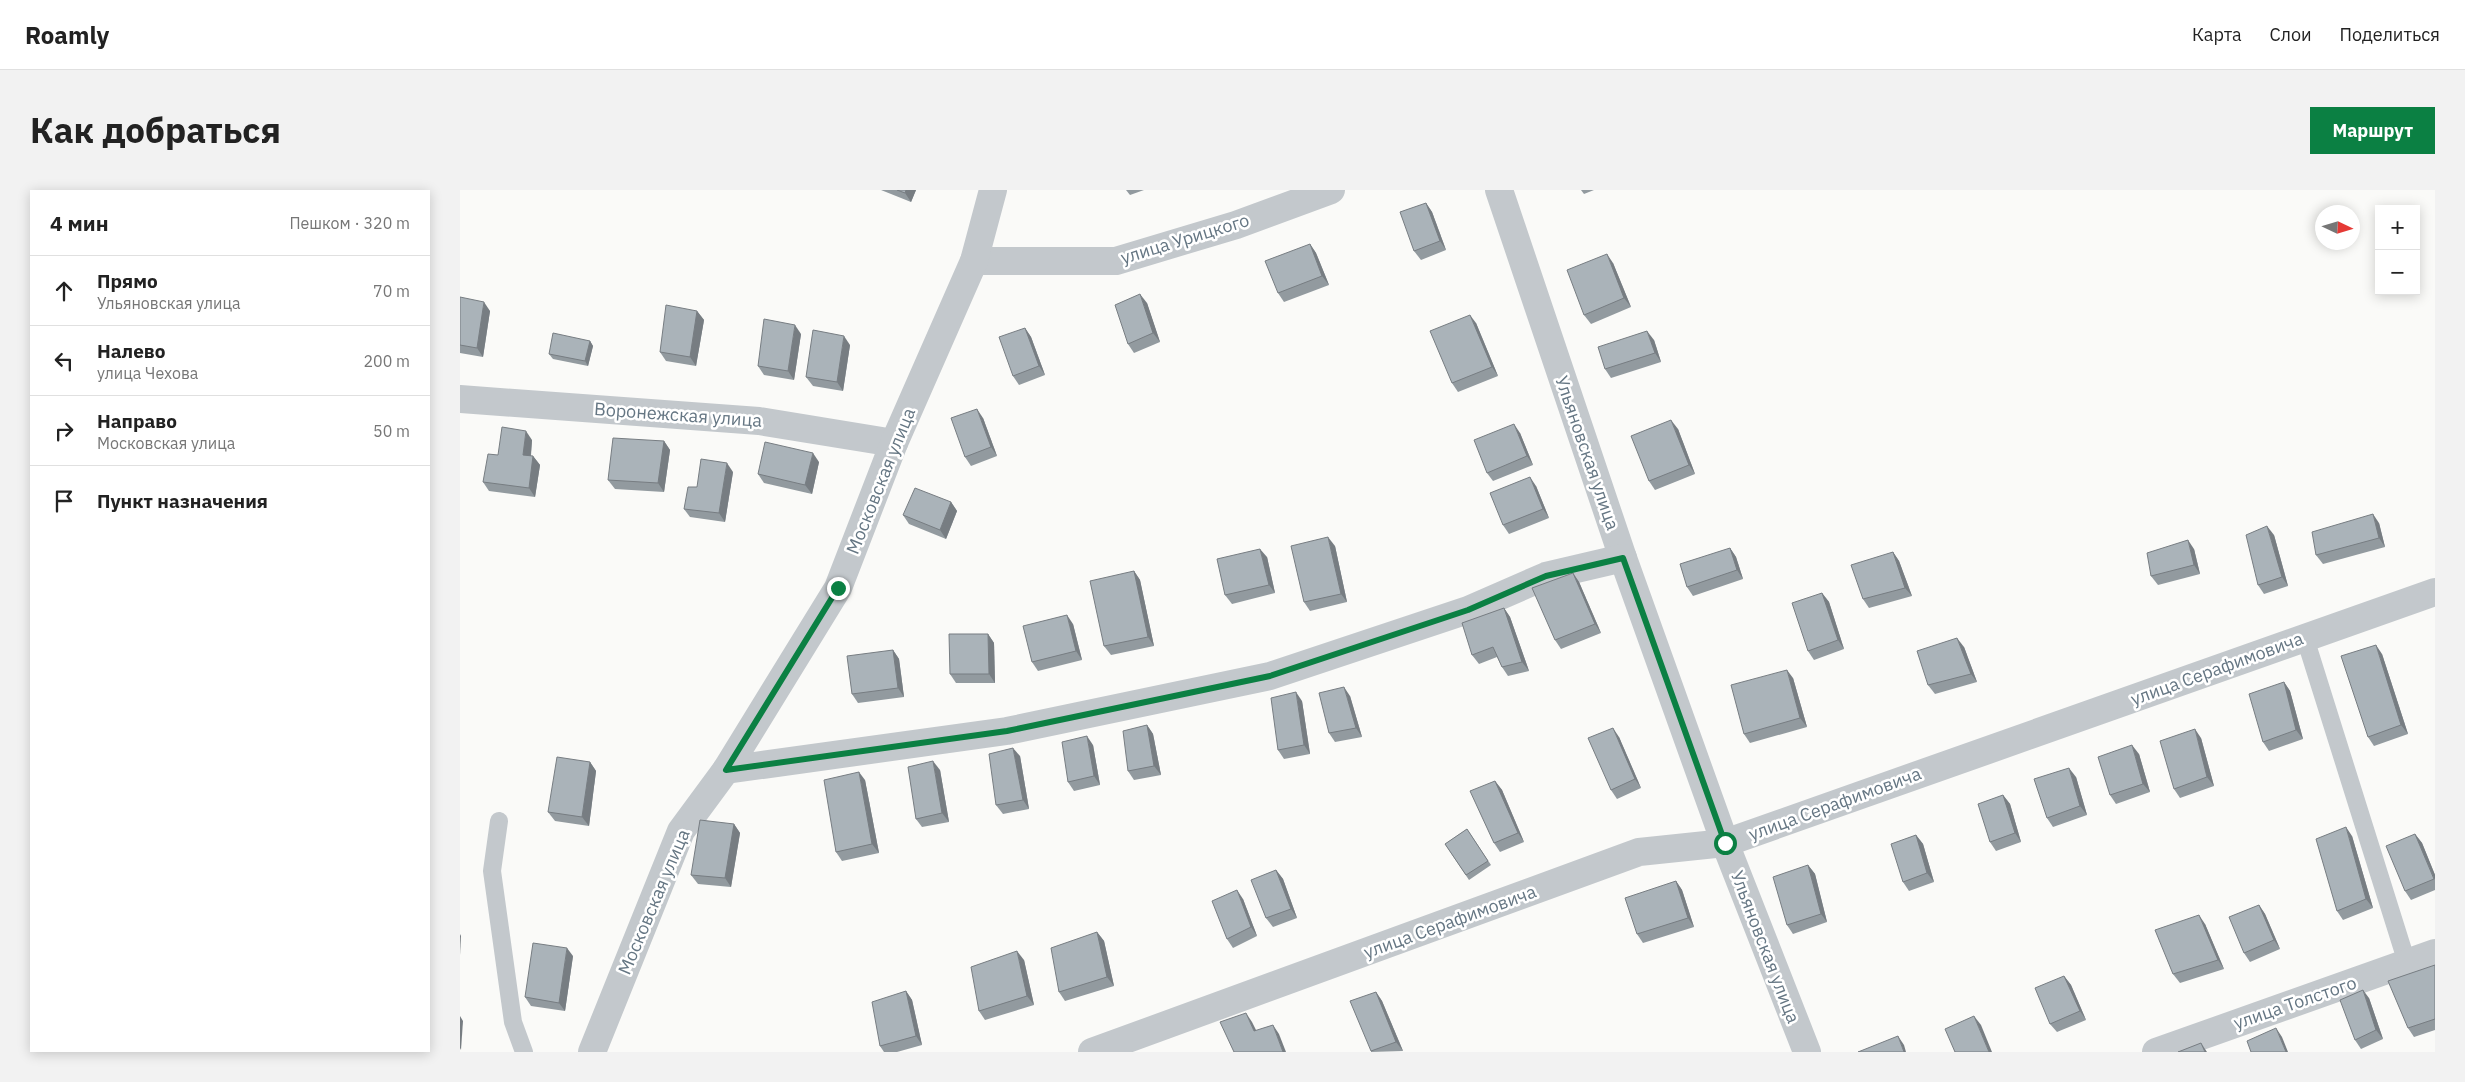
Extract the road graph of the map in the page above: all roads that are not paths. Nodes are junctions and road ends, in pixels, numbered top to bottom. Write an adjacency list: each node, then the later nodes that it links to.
1 (993, 190): 4 (street, Московская улица)
2 (1331, 190): 4 (street, улица Урицкого)
3 (1499, 190): 7 (street, Ульяновская улица)
4 (974, 261): 6 (street, Московская улица)
5 (460, 399): 6 (street, Воронежская улица)
6 (894, 443): 10 (street, Московская улица)
7 (1623, 558): 10 (street); 12 (street, Ульяновская улица)
8 (2435, 592): 9 (street, улица Серафимовича)
9 (2305, 638): 12 (street, улица Серафимовича); 14 (lane)
10 (726, 770): 16 (street, Московская улица)
11 (499, 821): 15 (lane)
12 (1725, 843): 17 (street, улица Серафимовича); 18 (street, Ульяновская улица)
13 (2435, 953): 14 (street, улица Толстого)
14 (2407, 963): 19 (street, улица Толстого)
15 (524, 1052)
16 (592, 1052)
17 (1092, 1052)
18 (1807, 1052)
19 (2156, 1052)

